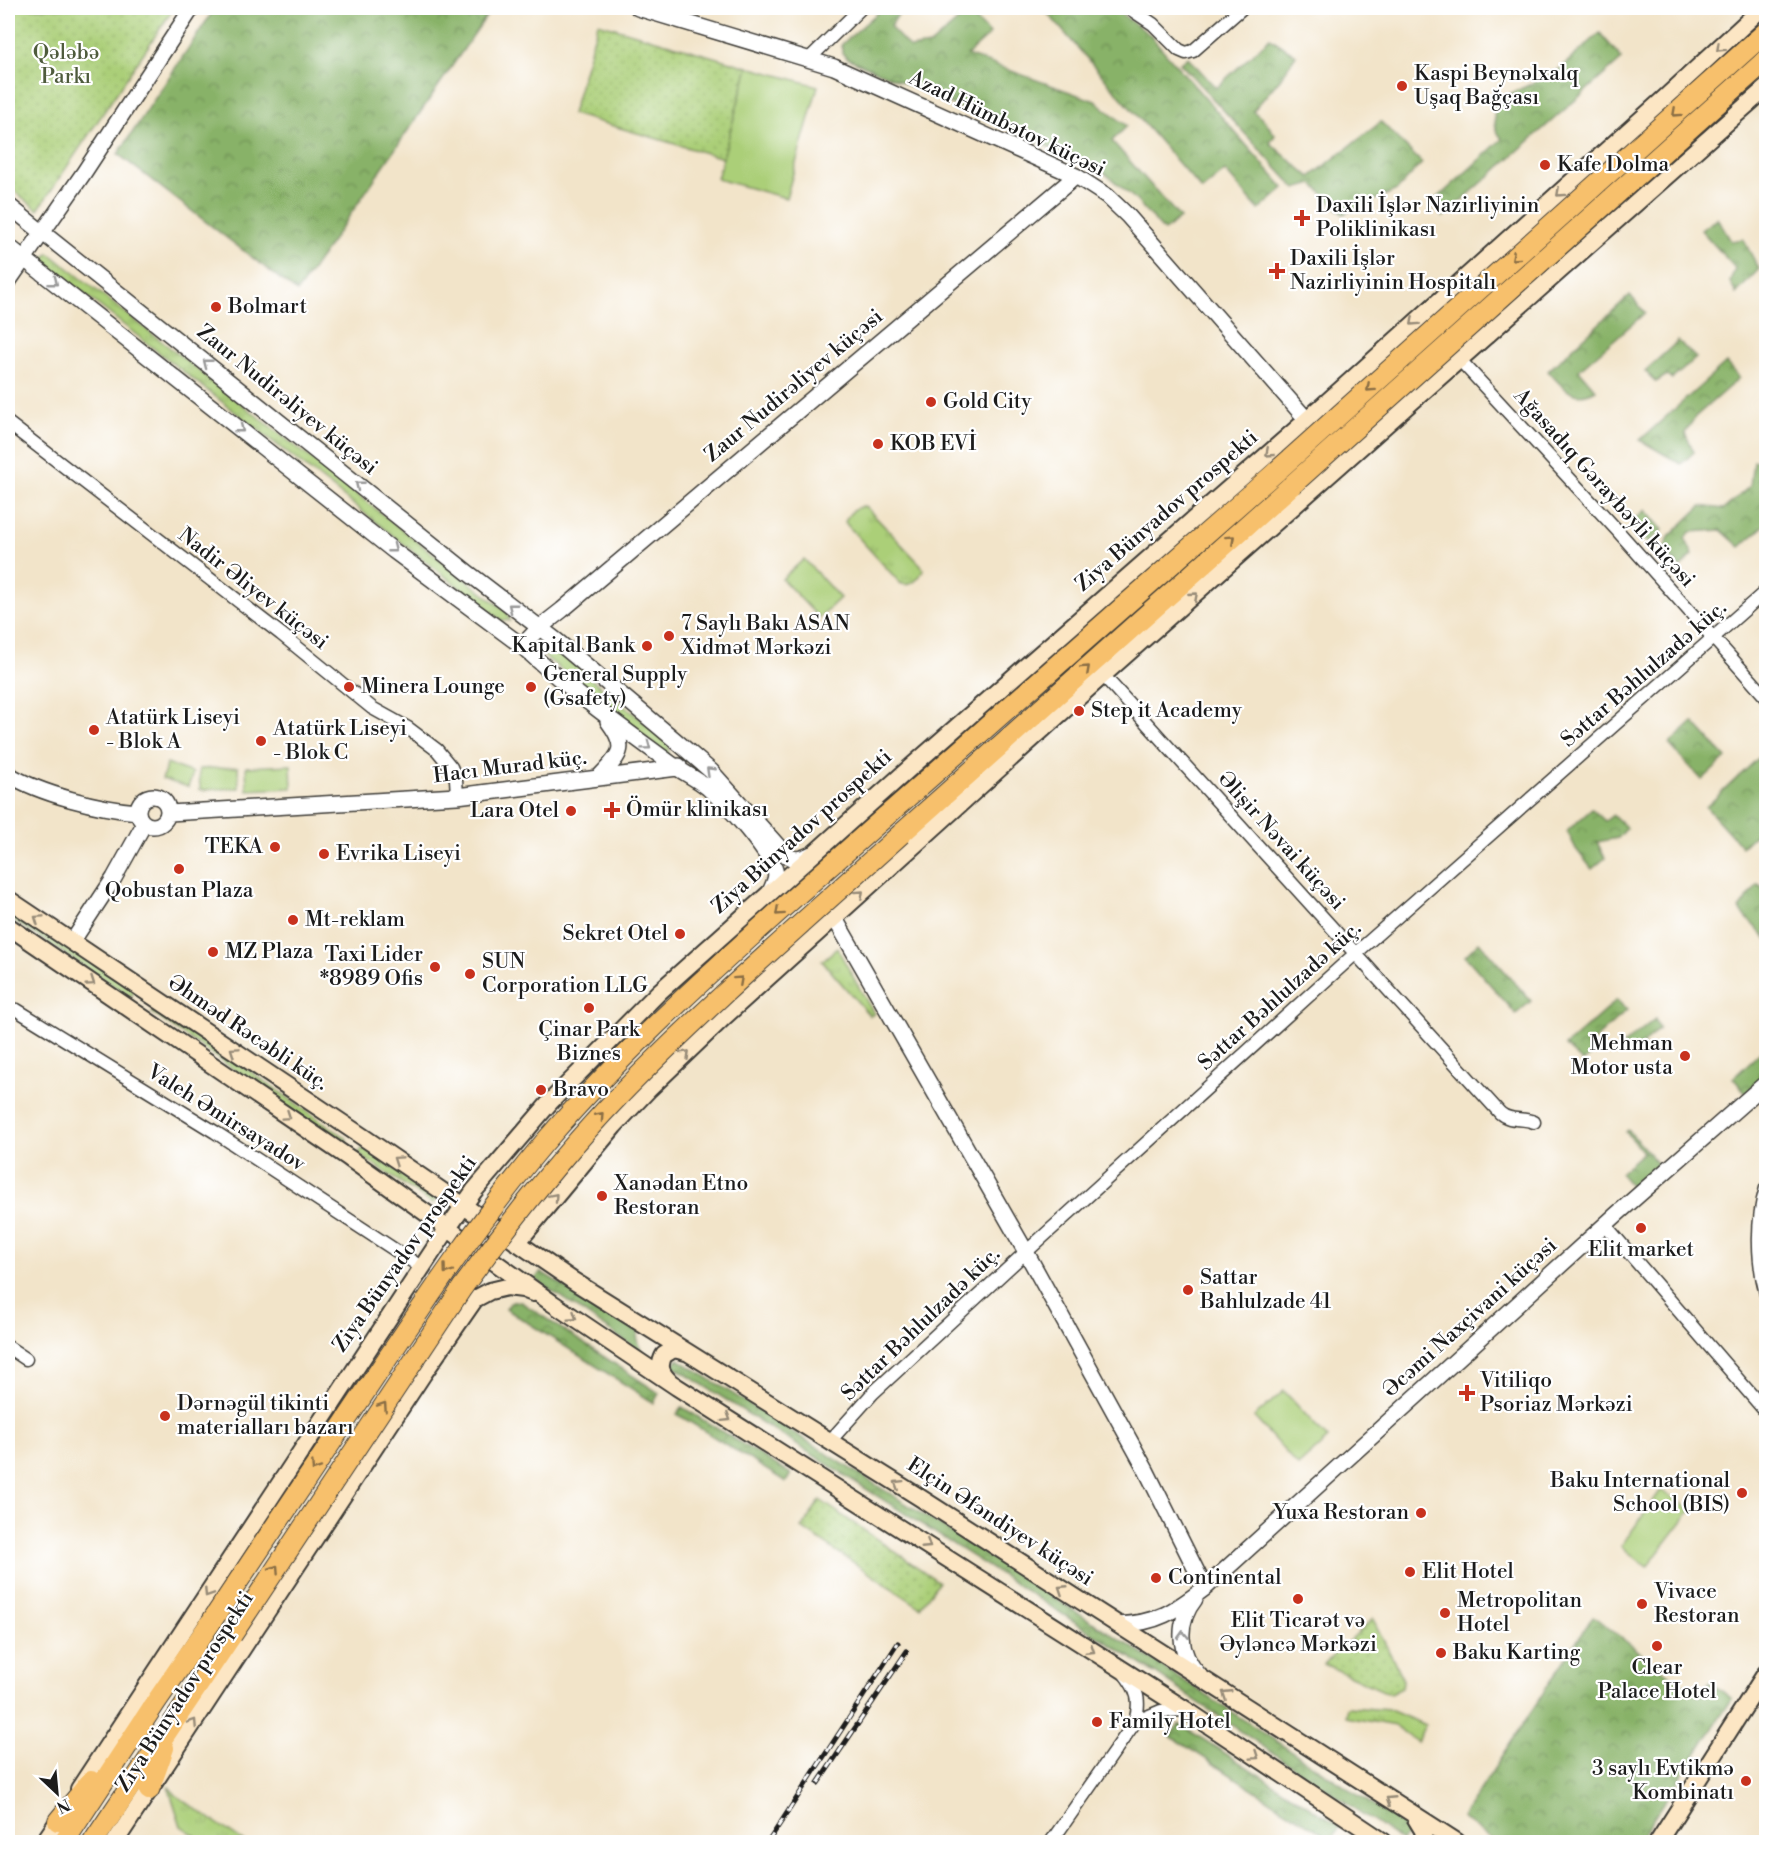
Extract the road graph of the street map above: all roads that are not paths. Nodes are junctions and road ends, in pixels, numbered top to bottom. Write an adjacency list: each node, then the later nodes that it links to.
1 (192, 8): 16 (street)
2 (638, 8): 9 (street, Azad Hümbətov küçəsi)
3 (861, 8): 9 (street)
4 (1129, 8): 5 (street)
5 (1242, 8)
6 (1763, 8): 7 (main road); 12 (main road, Ziya Bünyadov prospekti, one-way to 12)
7 (1767, 11)
8 (1767, 32): 23 (main road, Ziya Bünyadov prospekti, one-way to 23, bridge)
9 (809, 59): 14 (street, Azad Hümbətov küçəsi)
10 (1767, 60): 24 (main road, Ziya Bünyadov prospekti, one-way to 10, bridge)
11 (1767, 88): 13 (main road)
12 (1666, 97): 13 (main road); 21 (main road, Ziya Bünyadov prospekti, one-way to 21)
13 (1711, 136): 20 (main road)
14 (1076, 176): 21 (street, Azad Hümbətov küçəsi); 26 (street, Zaur Nudirəliyev küçəsi)
15 (8, 205): 16 (street, Zaur Nudirəliyev küçəsi)
16 (43, 232): 18 (street); 26 (street, Zaur Nudirəliyev küçəsi, one-way to 16)
17 (8, 246): 18 (street)
18 (25, 260): 19 (street); 29 (street, one-way to 29)
19 (8, 282)
20 (1460, 360): 28 (street, Ağasadıq Gəraybəyli küçəsi); 30 (main road, one-way to 20)
21 (1307, 420): 27 (main road, Ziya Bünyadov prospekti, one-way to 27)
22 (8, 423): 38 (street, Nadir Əliyev küçəsi)
23 (1184, 552): 27 (main road); 37 (main road, Ziya Bünyadov prospekti)
24 (1199, 568): 30 (main road); 39 (main road, Ziya Bünyadov prospekti, one-way to 24)
25 (1767, 591): 28 (street, Səttar Bəhlulzadə küç.)
26 (539, 628): 29 (street, Zaur Nudirəliyev küçəsi); 33 (street, Zaur Nudirəliyev küçəsi)
27 (1067, 631): 37 (main road); 42 (main road, Ziya Bünyadov prospekti)
28 (1714, 638): 31 (street, Ağasadıq Gəraybəyli küçəsi); 48 (street, Səttar Bəhlulzadə küç.)
29 (522, 646): 32 (street)
30 (1104, 675): 39 (main road); 45 (main road, one-way to 30); 48 (street, Əlişir Nəvai küçəsi)
31 (1767, 697)
32 (597, 707): 34 (street, one-way to 34); 36 (street)
33 (675, 740): 34 (street); 42 (street, Zaur Nudirəliyev küçəsi, one-way to 33)
34 (676, 768): 36 (street, Hacı Murad küç.); 43 (street)
35 (8, 774): 41 (street)
36 (598, 778): 38 (street, Hacı Murad küç.)
37 (924, 782): 80 (main road, Ziya Bünyadov prospekti, one-way to 80, bridge)
38 (457, 796): 40 (street, Hacı Murad küç.)
39 (939, 801): 82 (main road, Ziya Bünyadov prospekti, one-way to 39, bridge)
40 (169, 813): 41 (street); 41 (street)
41 (141, 818): 47 (street)
42 (812, 854): 43 (main road, Ziya Bünyadov prospekti)
43 (770, 892): 53 (main road, Ziya Bünyadov prospekti)
44 (8, 899): 47 (main road, Əhməd Rəcəbli küç., one-way to 44)
45 (834, 917): 55 (main road, one-way to 45); 63 (street)
46 (8, 926): 50 (main road, one-way to 50)
47 (72, 942): 49 (main road, Əhməd Rəcəbli küç.)
48 (1356, 953): 54 (street, Əlişir Nəvai küçəsi); 63 (street, Səttar Bəhlulzadə küç.)
49 (143, 990): 50 (main road); 56 (main road, Əhməd Rəcəbli küç., one-way to 49)
50 (130, 1008): 57 (main road, one-way to 57)
51 (8, 1009): 64 (street, Valeh Əmirsayadov)
52 (1767, 1083): 60 (street, Əcəmi Naxçivani küçəsi)
53 (551, 1101): 55 (main road); 59 (main road, Ziya Bünyadov prospekti)
54 (1534, 1122)
55 (607, 1135): 62 (main road, one-way to 55)
56 (363, 1137): 57 (main road); 59 (main road, Əhməd Rəcəbli küç., one-way to 56)
57 (349, 1158): 61 (main road)
58 (1767, 1188): 65 (street)
59 (464, 1206): 61 (main road, Ziya Bünyadov prospekti); 62 (main road, Əhməd Rəcəbli küç.)
60 (1605, 1225): 73 (street); 75 (street, Əcəmi Naxçivani küçəsi)
61 (448, 1228): 64 (main road, Ziya Bünyadov prospekti); 66 (main road)
62 (517, 1242): 69 (main road, Elçin Əfəndiyev küçəsi)
63 (1026, 1252): 74 (street, Səttar Bəhlulzadə küç.); 75 (street)
64 (421, 1267): 67 (main road, Ziya Bünyadov prospekti)
65 (1767, 1294)
66 (552, 1303): 71 (main road, Ziya Bünyadov prospekti); 72 (main road, one-way to 72)
67 (369, 1345): 71 (main road); 86 (main road, Ziya Bünyadov prospekti, one-way to 86)
68 (8, 1347): 70 (street)
69 (686, 1352): 72 (main road); 74 (main road, Elçin Əfəndiyev küçəsi)
70 (26, 1359)
71 (423, 1374): 84 (main road, Ziya Bünyadov prospekti, one-way to 71)
72 (677, 1387): 77 (main road, one-way to 77)
73 (1767, 1412)
74 (830, 1441): 76 (main road, Elçin Əfəndiyev küçəsi, one-way to 74)
75 (1205, 1588): 76 (street); 79 (street, one-way to 75)
76 (1118, 1625): 79 (main road, Elçin Əfəndiyev küçəsi)
77 (1121, 1669): 81 (main road); 83 (street)
78 (1767, 1673): 95 (main road)
79 (1206, 1682): 85 (main road, Elçin Əfəndiyev küçəsi, one-way to 79)
80 (156, 1702): 86 (main road); 88 (main road, Ziya Bünyadov prospekti)
81 (1186, 1710): 83 (street); 92 (main road, one-way to 92)
82 (175, 1719): 84 (main road); 89 (main road, Ziya Bünyadov prospekti)
83 (1135, 1722): 91 (street)
84 (149, 1790): 90 (main road, Ziya Bünyadov prospekti)
85 (1414, 1816): 93 (main road); 94 (main road, Elçin Əfəndiyev küçəsi)
86 (58, 1821): 87 (main road, Ziya Bünyadov prospekti)
87 (44, 1842)
88 (64, 1842)
89 (93, 1842)
90 (115, 1842)
91 (1052, 1842)
92 (1384, 1842)
93 (1422, 1842)
94 (1457, 1842)
95 (1659, 1842)

